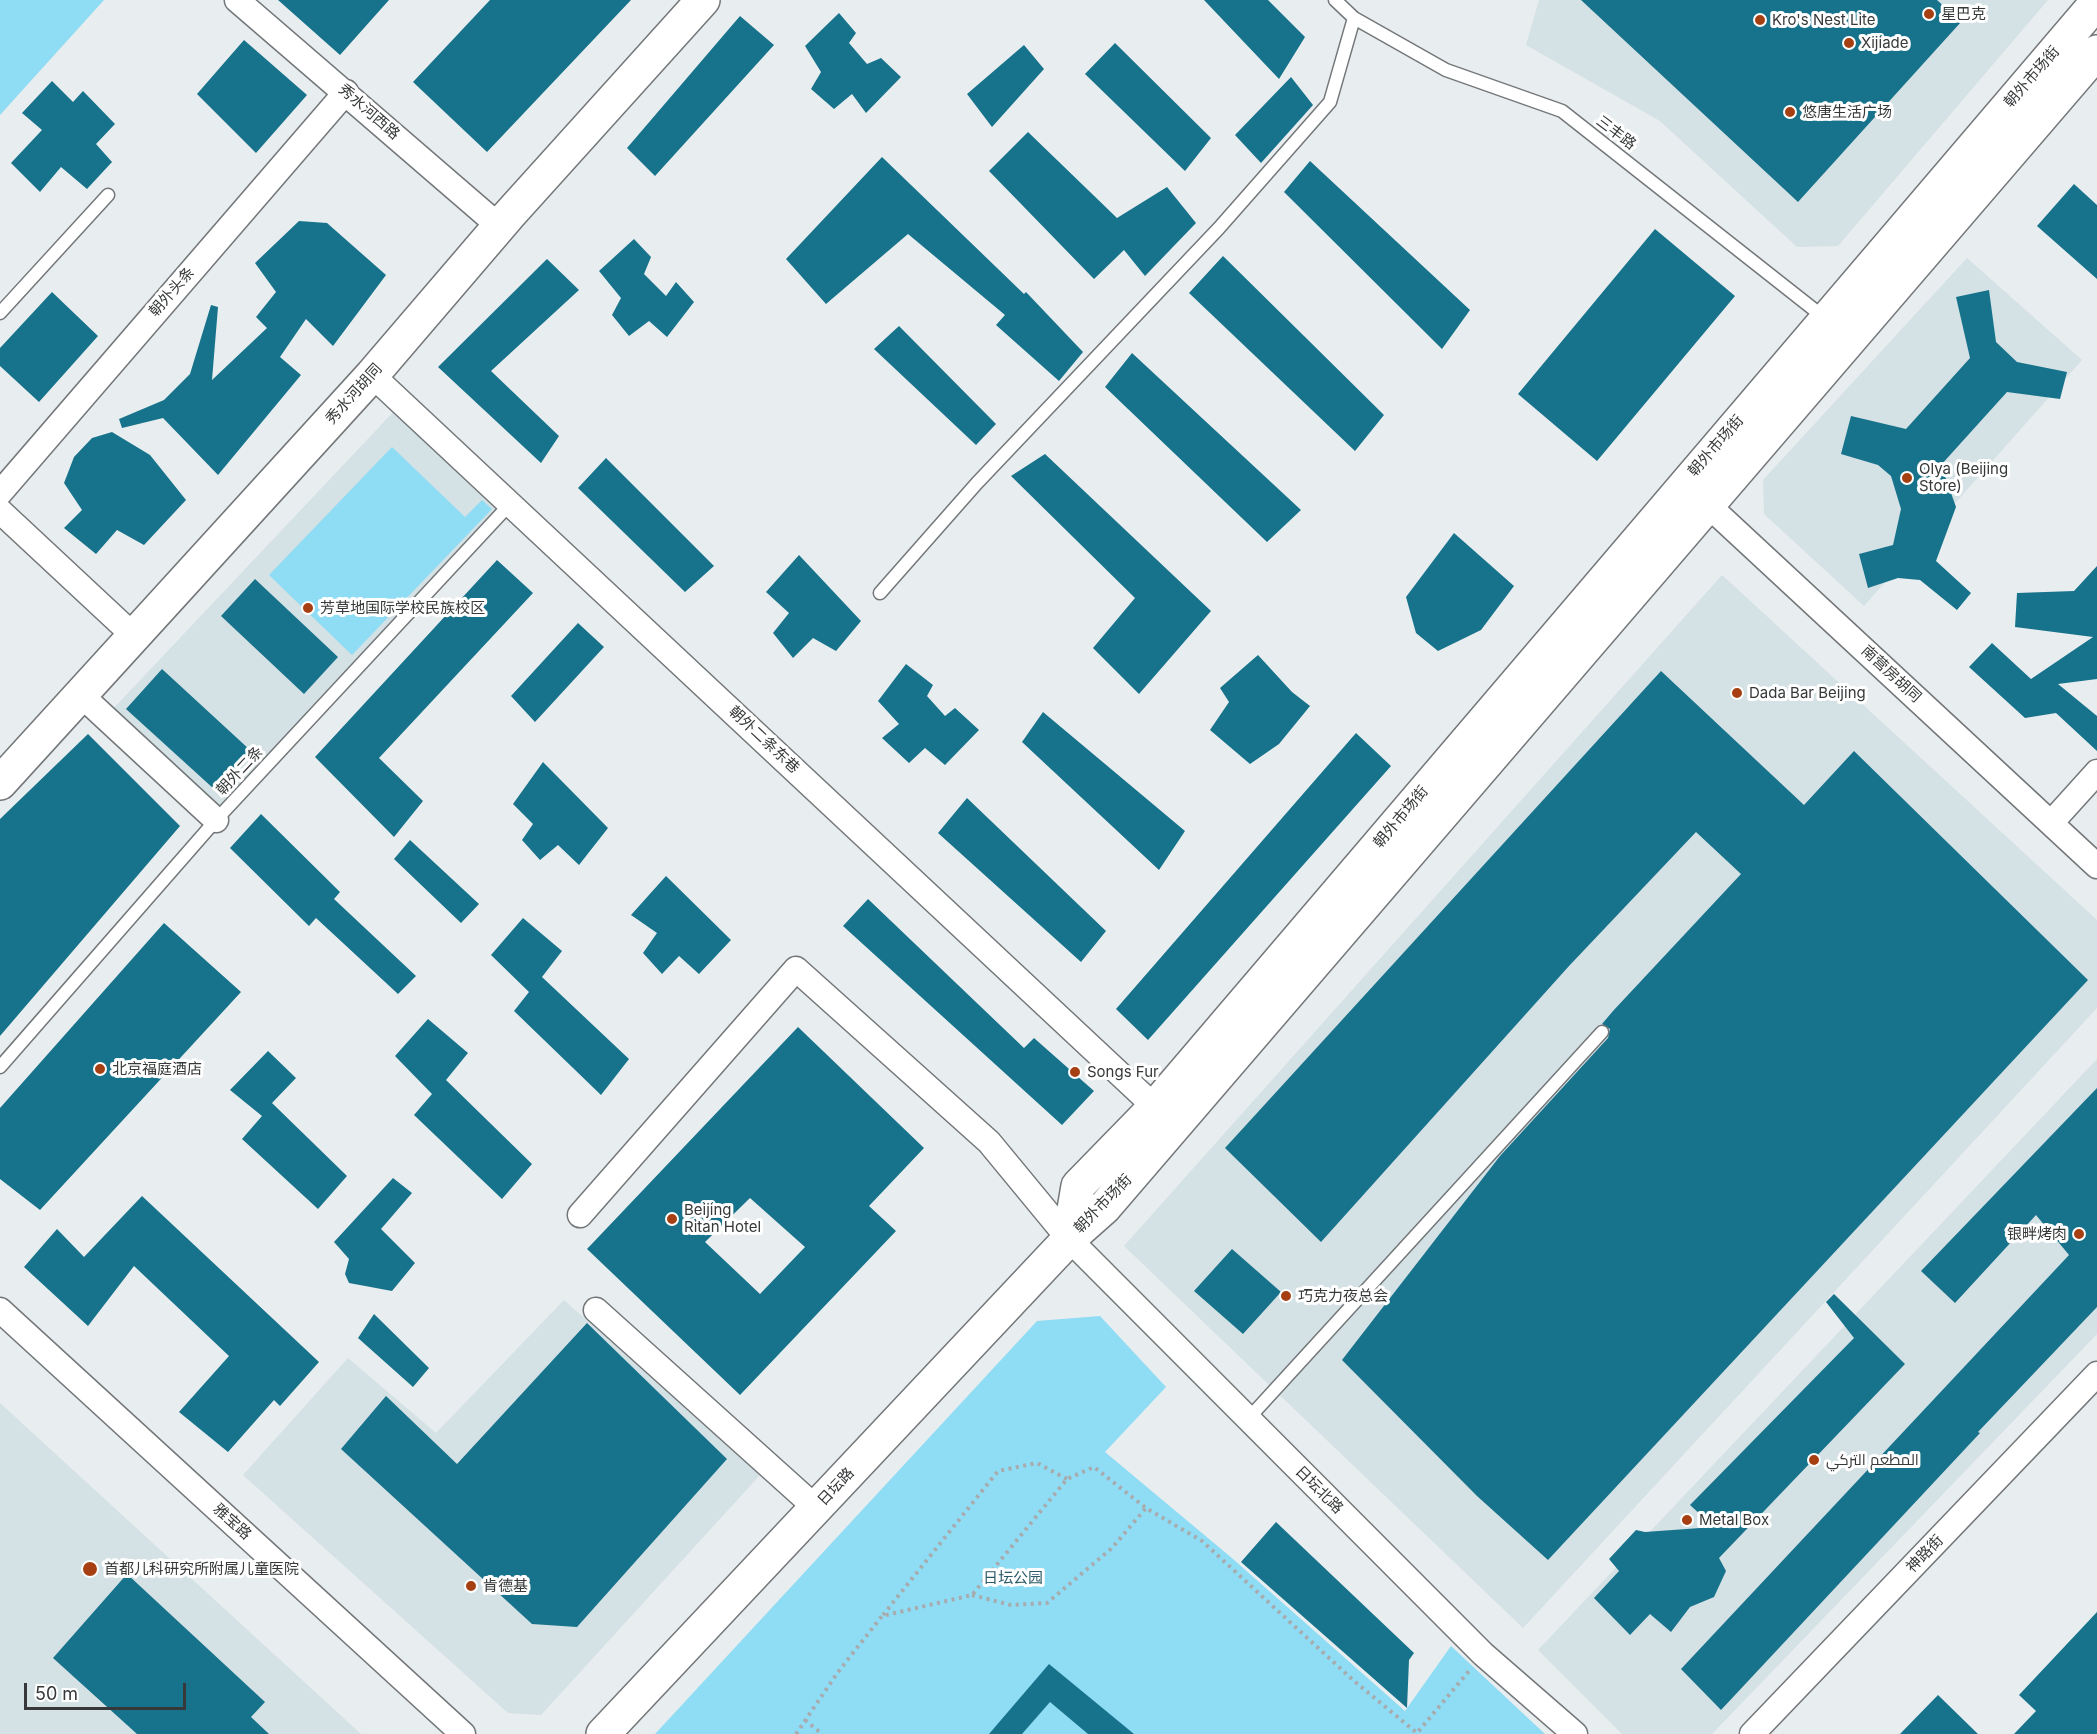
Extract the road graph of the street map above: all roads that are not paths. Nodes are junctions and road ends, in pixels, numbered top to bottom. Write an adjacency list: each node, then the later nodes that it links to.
1 (237, 0): 7 (street, 秀水河西路)
2 (703, 0): 9 (main road, 秀水河胡同)
3 (1335, 0): 5 (lane, 三丰路)
4 (2097, 2): 11 (main road, 朝外市场街)
5 (1354, 18): 11 (lane, 三丰路); 17 (lane)
6 (2097, 52): 11 (main road, 朝外市场街)
7 (346, 92): 9 (street, 秀水河西路); 13 (street, 朝外头条)
8 (108, 195): 10 (lane)
9 (499, 226): 12 (main road, 秀水河胡同)
10 (0, 313)
11 (1838, 328): 14 (main road, 朝外市场街)
12 (372, 375): 15 (street, 朝外二条东巷); 18 (main road, 秀水河胡同)
13 (0, 493)
14 (1696, 494): 23 (street, 南营房胡同); 27 (main road, 朝外市场街); 29 (main road, 朝外市场街)
15 (511, 503): 22 (lane, 朝外二条); 27 (street, 朝外二条东巷)
16 (0, 511): 18 (street)
17 (880, 592)
18 (134, 636): 19 (main road, 秀水河胡同)
19 (81, 695): 21 (main road, 秀水河胡同); 22 (street)
20 (2097, 772): 23 (street)
21 (0, 783)
22 (216, 820): 26 (lane, 朝外二条)
23 (2051, 823): 24 (street, 南营房胡同)
24 (2097, 866)
25 (1602, 1032): 33 (lane)
26 (0, 1067)
27 (1155, 1107): 29 (main road, 朝外市场街)
28 (580, 1215): 29 (street, 日坛北路)
29 (1069, 1239): 33 (street, 日坛北路); 34 (main road, 日坛路)
30 (0, 1310): 35 (street, 雅宝路)
31 (596, 1310): 34 (street)
32 (2097, 1374): 38 (street, 神路街)
33 (1248, 1419): 37 (street, 日坛北路)
34 (816, 1508): 36 (main road, 日坛路)
35 (463, 1734)
36 (603, 1734)
37 (1575, 1734)
38 (1752, 1734)

